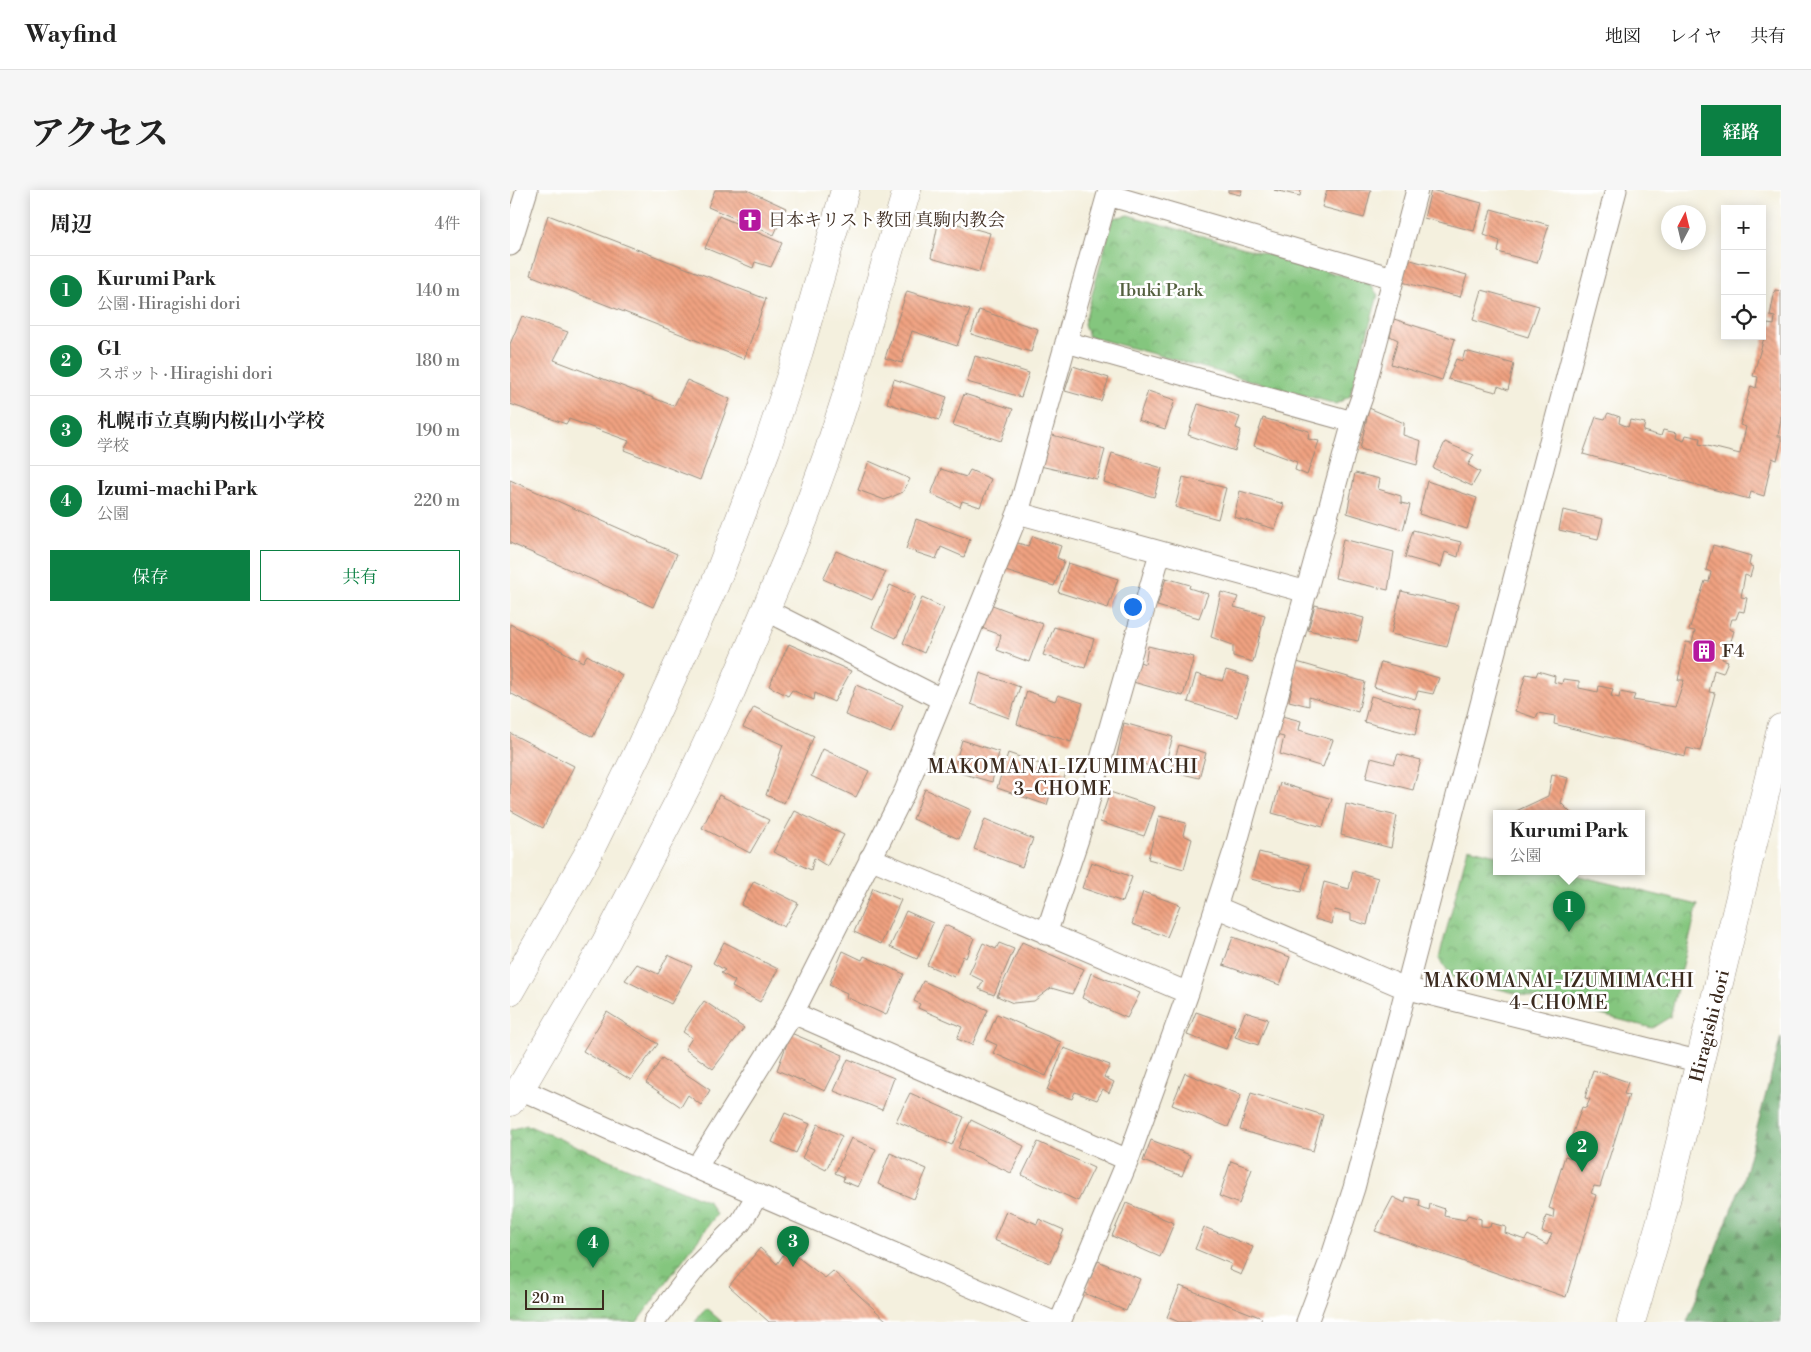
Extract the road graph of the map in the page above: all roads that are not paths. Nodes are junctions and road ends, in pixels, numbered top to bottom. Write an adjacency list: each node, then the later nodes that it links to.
1 (527, 190): 7 (street)
2 (845, 190): 21 (street)
3 (907, 190): 14 (street)
4 (1417, 190): 8 (street)
5 (1616, 190): 20 (street)
6 (1108, 193): 8 (street); 9 (street)
7 (510, 245)
8 (1394, 278): 10 (street)
9 (1066, 342): 10 (street); 11 (street)
10 (1353, 422): 13 (street)
11 (1018, 513): 12 (street); 15 (street)
12 (1160, 552): 13 (street); 19 (street)
13 (1307, 592): 18 (street)
14 (766, 610): 15 (street); 25 (street)
15 (941, 699): 17 (street)
16 (1781, 728): 24 (street, Hiragishi dori)
17 (870, 858): 19 (street); 23 (street)
18 (1216, 907): 20 (street); 22 (street)
19 (1046, 934): 22 (street)
20 (1405, 988): 24 (street); 32 (street)
21 (510, 991)
22 (1188, 993): 26 (street)
23 (793, 1013): 26 (street); 27 (street)
24 (1701, 1062): 33 (street, Hiragishi dori)
25 (513, 1092): 27 (street)
26 (1128, 1160): 31 (street)
27 (696, 1168): 28 (street)
28 (758, 1194): 29 (street); 30 (street)
29 (654, 1322)
30 (1053, 1322)
31 (1060, 1322)
32 (1307, 1322)
33 (1631, 1322)

